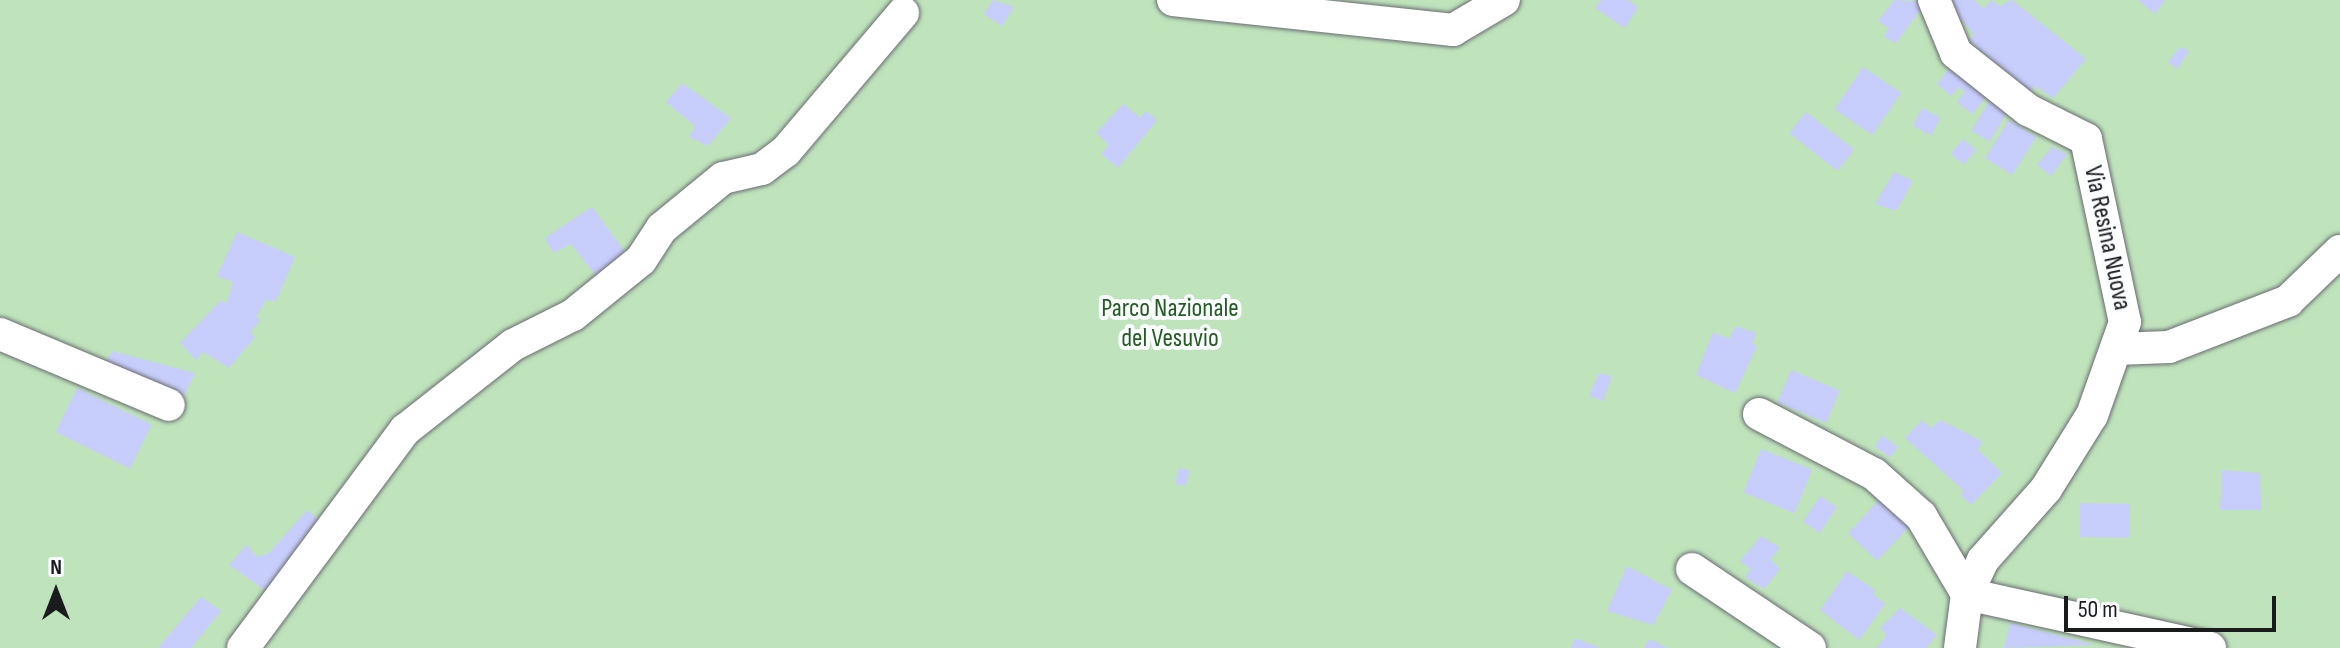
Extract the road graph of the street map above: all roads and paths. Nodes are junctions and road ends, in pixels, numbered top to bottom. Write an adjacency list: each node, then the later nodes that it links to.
1 (1173, 0): 2 (street)
2 (1504, 0)
3 (1934, 0): 7 (street, Via Resina Nuova)
4 (903, 13): 12 (street)
5 (2340, 251): 7 (street, Via Resina Nuova)
6 (0, 334): 8 (street)
7 (2116, 349): 11 (street, Via Resina Nuova)
8 (169, 405)
9 (1759, 414): 11 (street)
10 (1692, 569): 13 (street)
11 (1967, 594): 14 (street, Via Resina Nuova); 15 (street)
12 (243, 648)
13 (1810, 648)
14 (1960, 648)
15 (2210, 648)

